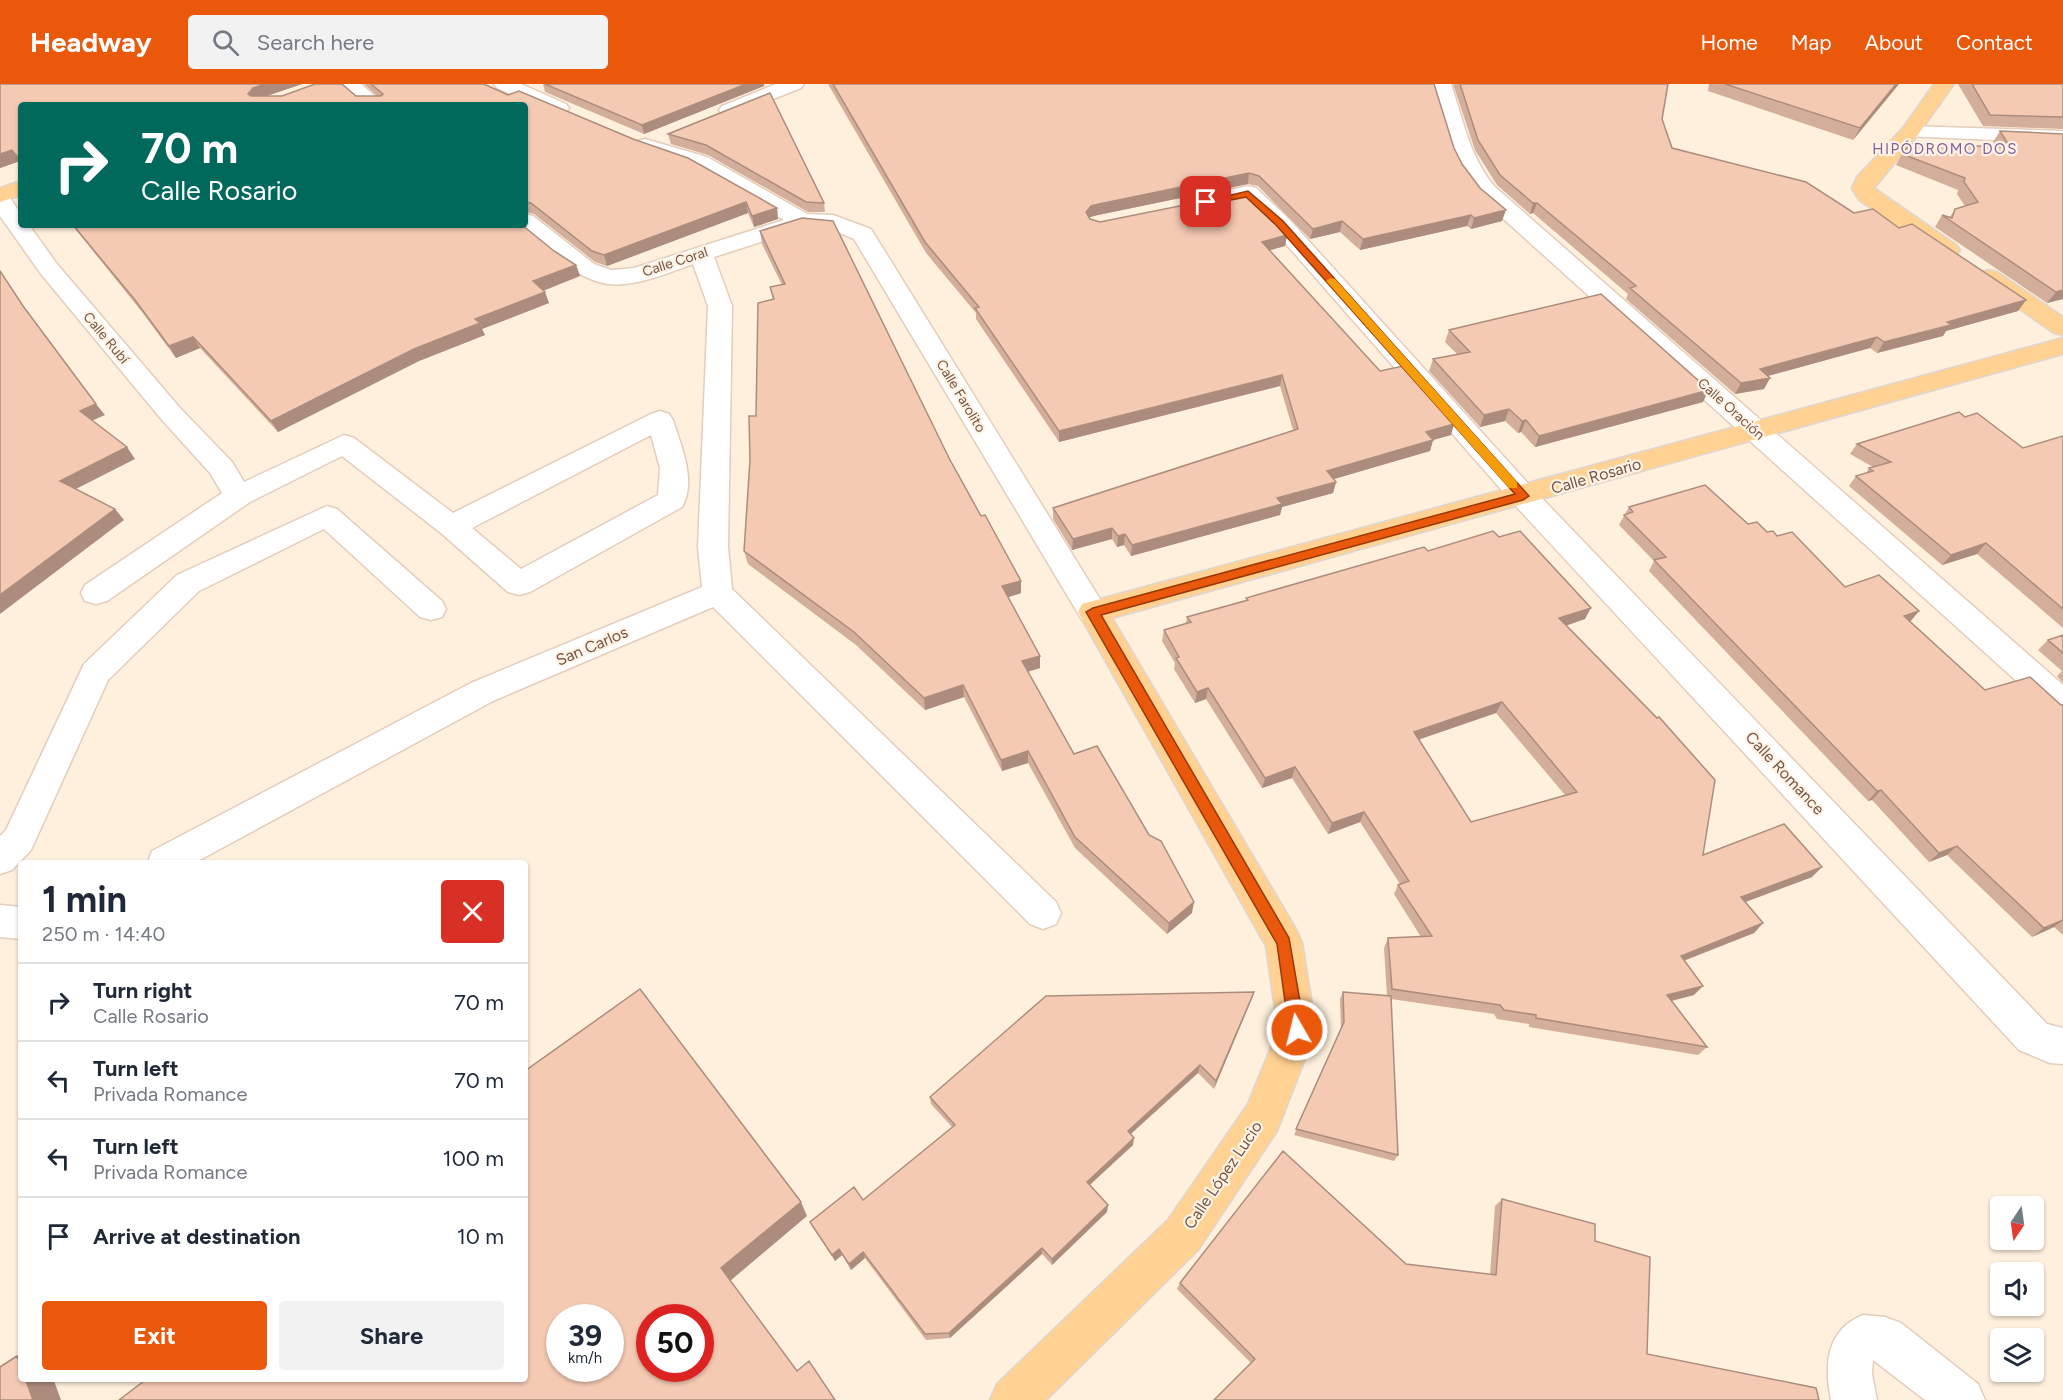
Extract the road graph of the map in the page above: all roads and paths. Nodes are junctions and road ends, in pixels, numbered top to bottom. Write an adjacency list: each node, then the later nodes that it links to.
1 (348, 84): 6 (street)
2 (504, 84): 7 (street)
3 (794, 84): 8 (street)
4 (1441, 84): 25 (street, Calle Oración)
5 (1944, 84): 10 (main road)
6 (371, 102)
7 (579, 116)
8 (708, 118)
9 (676, 131): 13 (street)
10 (1910, 132): 12 (street); 23 (main road)
11 (622, 135): 13 (street)
12 (2063, 137)
13 (644, 144): 18 (street)
14 (18, 189): 15 (main road)
15 (0, 195)
16 (0, 200): 20 (street, Calle Rubí)
17 (1179, 208): 27 (street, Calle Romance)
18 (802, 221): 22 (street, Calle Coral); 32 (street, Calle Farolito)
19 (528, 223): 22 (street, Calle Coral)
20 (18, 225)
21 (20, 228): 26 (street, Calle Rubí)
22 (701, 254): 30 (street)
23 (2063, 328)
24 (2063, 346): 25 (main road, Calle Rosario)
25 (1755, 431): 27 (main road, Calle Rosario); 33 (street, Calle Oración)
26 (240, 495): 28 (street); 29 (street)
27 (1523, 496): 32 (main road, Calle Rosario); 39 (street, Calle Romance)
28 (451, 526): 28 (street)
29 (96, 593)
30 (717, 593): 35 (street, San Carlos); 36 (street)
31 (431, 609): 34 (street)
32 (1093, 612): 40 (main road, Calle López Lucio)
33 (2063, 704)
34 (0, 859)
35 (169, 860)
36 (1043, 913)
37 (0, 921): 38 (street)
38 (18, 923)
39 (2057, 1045)
40 (1021, 1397)
41 (1854, 1400): 42 (street)
42 (1962, 1400)

